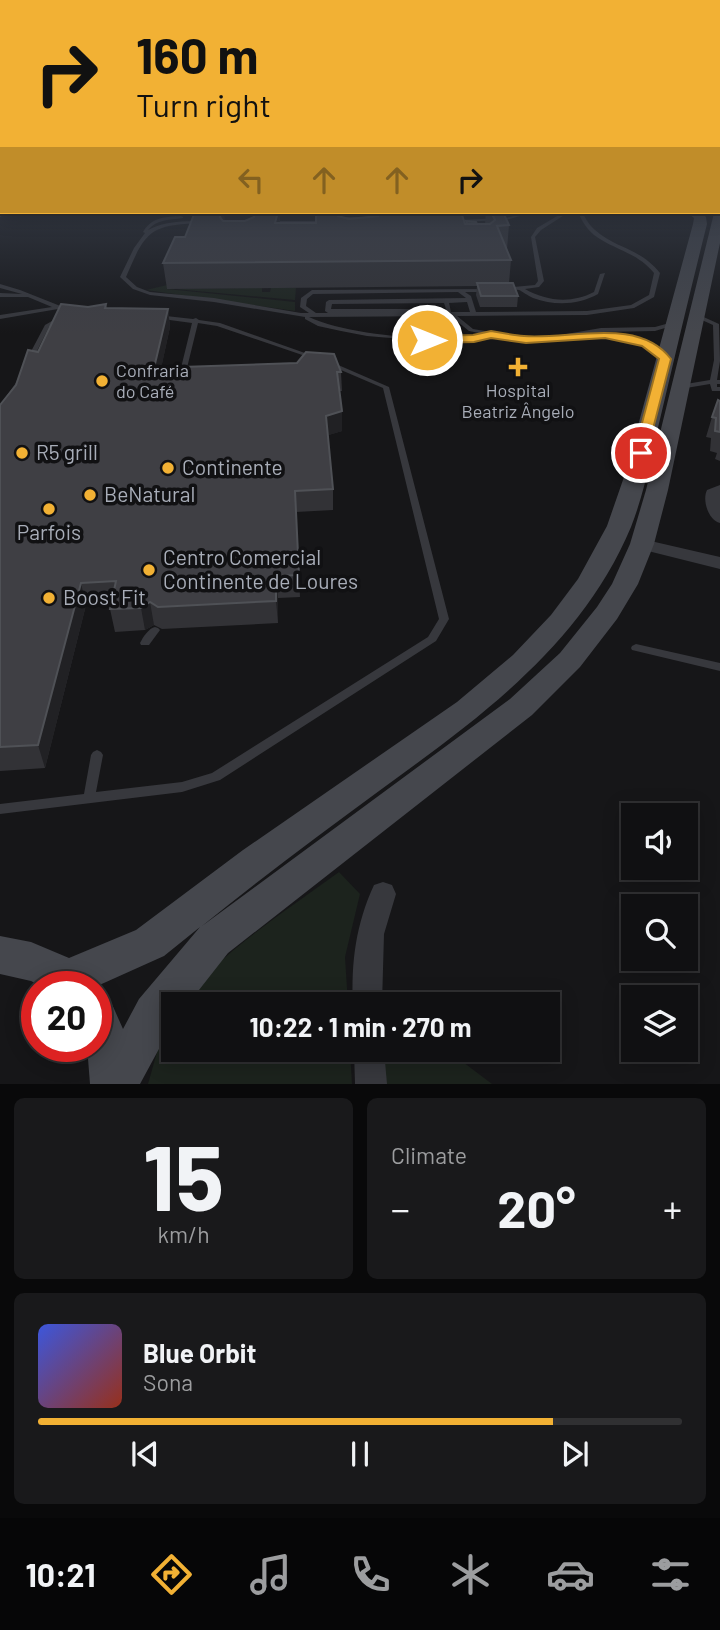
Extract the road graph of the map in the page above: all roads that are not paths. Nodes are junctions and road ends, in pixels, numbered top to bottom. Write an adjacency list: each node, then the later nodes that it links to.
1 (149, 232): 6 (lane)
2 (538, 232): 10 (lane)
3 (591, 232): 17 (lane)
4 (699, 232): 24 (main road)
5 (714, 232): 24 (main road)
6 (145, 233): 18 (lane)
7 (603, 274): 15 (lane)
8 (0, 286): 13 (lane)
9 (460, 290): 10 (lane); 11 (lane); 14 (lane)
10 (522, 290): 15 (lane)
11 (330, 291): 14 (lane); 18 (lane)
12 (0, 295): 13 (lane)
13 (38, 298): 16 (lane)
14 (470, 300): 19 (lane)
15 (543, 300): 17 (lane)
16 (58, 308): 20 (lane); 29 (lane)
17 (531, 314): 19 (lane)
18 (335, 315): 19 (lane)
19 (469, 316): 26 (lane)
20 (0, 317)
21 (144, 317): 25 (lane)
22 (455, 317): 26 (lane)
23 (307, 318): 26 (lane)
24 (685, 319): 27 (lane); 28 (main road); 30 (lane); 32 (main road)
25 (196, 320): 31 (lane); 43 (lane)
26 (491, 334): 27 (lane)
27 (558, 337): 28 (lane)
28 (665, 359): 48 (main road)
29 (25, 369)
30 (717, 382): 32 (lane); 33 (lane)
31 (179, 384)
32 (680, 387): 36 (main road)
33 (720, 388)
34 (720, 490): 35 (street)
35 (720, 518)
36 (642, 544): 37 (street); 52 (main road)
37 (720, 563)
38 (155, 630): 39 (lane)
39 (145, 643)
40 (636, 648): 41 (lane)
41 (720, 667)
42 (97, 755): 43 (lane)
43 (89, 798): 44 (lane)
44 (0, 809)
45 (383, 894): 49 (street)
46 (0, 955): 47 (main road)
47 (50, 971)
48 (95, 971)
49 (367, 992)
50 (111, 1062): 52 (main road)
51 (370, 1062): 53 (street)
52 (115, 1084)
53 (371, 1084)

